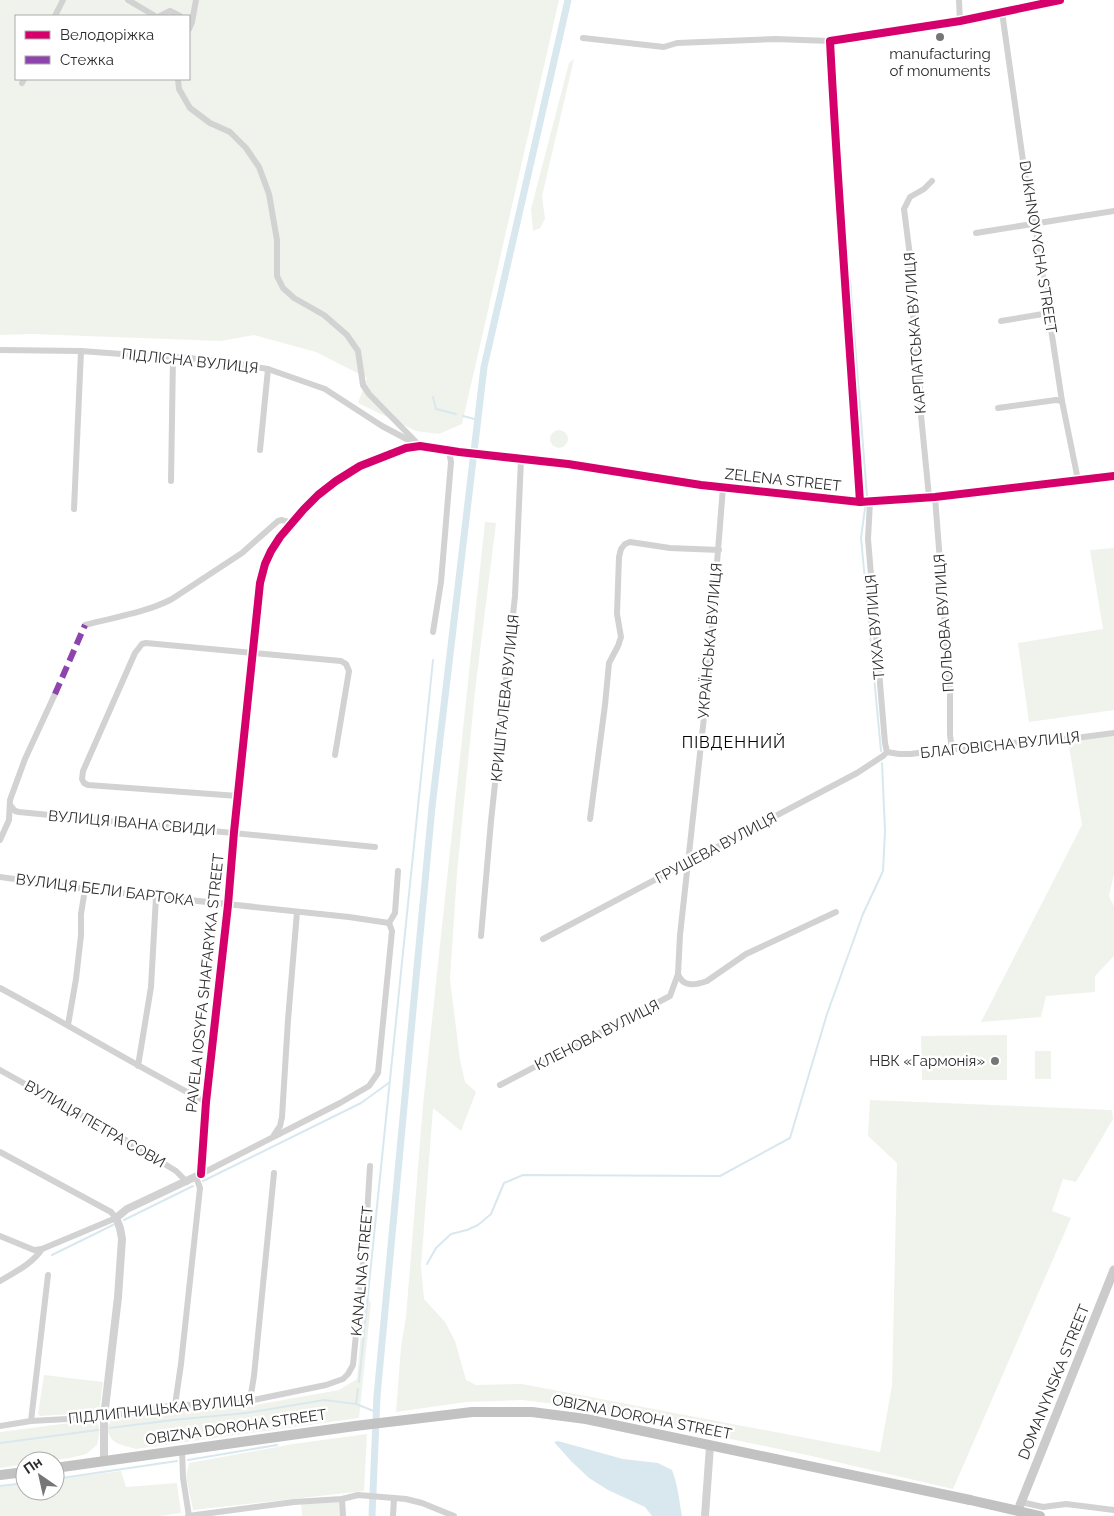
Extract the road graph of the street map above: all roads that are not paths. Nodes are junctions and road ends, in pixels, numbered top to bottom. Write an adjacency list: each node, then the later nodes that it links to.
1 (63, 0): 7 (street)
2 (128, 0): 8 (street)
3 (196, 0): 12 (street)
4 (959, 0): 11 (street)
5 (1060, 0): 6 (street)
6 (1002, 12): 11 (street); 18 (street, DUKHNOVYCHA STREET)
7 (56, 15)
8 (153, 15)
9 (162, 15): 10 (street)
10 (178, 15)
11 (960, 20): 14 (street)
12 (190, 21)
13 (583, 38): 14 (street)
14 (830, 41): 37 (street)
15 (178, 80): 28 (street)
16 (932, 181): 36 (street, КАРПАТСЬКА ВУЛИЦЯ)
17 (1114, 211): 18 (street)
18 (1034, 224): 19 (street); 20 (street, DUKHNOVYCHA STREET)
19 (976, 233)
20 (1049, 313): 21 (street); 26 (street, DUKHNOVYCHA STREET)
21 (1001, 321)
22 (0, 350): 23 (street, ПІДЛІСНА ВУЛИЦЯ)
23 (81, 351): 24 (street, ПІДЛІСНА ВУЛИЦЯ); 39 (street)
24 (173, 357): 25 (street, ПІДЛІСНА ВУЛИЦЯ); 34 (street)
25 (268, 369): 28 (street, ПІДЛІСНА ВУЛИЦЯ); 29 (street)
26 (1062, 401): 27 (street); 33 (street, DUKHNOVYCHA STREET)
27 (998, 408)
28 (420, 446): 30 (street, ZELENA STREET); 40 (street, PAVELA IOSYFA SHAFARYKA STREET)
29 (260, 450)
30 (449, 451): 31 (street, ZELENA STREET); 43 (street)
31 (521, 459): 35 (street, ZELENA STREET); 65 (street, КРИШТАЛЕВА ВУЛИЦЯ)
32 (1114, 476): 33 (street, ZELENA STREET)
33 (1078, 480): 36 (street, ZELENA STREET)
34 (171, 481)
35 (724, 487): 37 (street, ZELENA STREET); 41 (street, УКРАЇНСЬКА ВУЛИЦЯ)
36 (932, 497): 38 (street, ZELENA STREET); 47 (street, ПОЛЬОВА ВУЛИЦЯ)
37 (860, 502): 38 (street, ZELENA STREET)
38 (870, 502): 48 (street, ТИХА ВУЛИЦЯ)
39 (74, 510)
40 (292, 522): 42 (street); 44 (street, PAVELA IOSYFA SHAFARYKA STREET)
41 (719, 550): 52 (street); 56 (street, УКРАЇНСЬКА ВУЛИЦЯ)
42 (85, 625)
43 (433, 632)
44 (252, 652): 49 (street); 50 (street, PAVELA IOSYFA SHAFARYKA STREET); 50 (street)
45 (55, 694): 51 (street)
46 (1114, 733): 47 (street, БЛАГОВІСНА ВУЛИЦЯ)
47 (952, 748): 48 (street, БЛАГОВІСНА ВУЛИЦЯ)
48 (887, 752): 56 (street, ГРУШЕВА ВУЛИЦЯ)
49 (335, 755)
50 (238, 796): 53 (street, PAVELA IOSYFA SHAFARYKA STREET)
51 (11, 806): 53 (street, ВУЛИЦЯ ІВАНА СВИДИ); 54 (street)
52 (590, 819)
53 (234, 832): 55 (street, ВУЛИЦЯ ІВАНА СВИДИ); 61 (street, PAVELA IOSYFA SHAFARYKA STREET)
54 (0, 840)
55 (375, 847)
56 (688, 862): 66 (street, ГРУШЕВА ВУЛИЦЯ); 67 (street, УКРАЇНСЬКА ВУЛИЦЯ)
57 (398, 871): 64 (street)
58 (0, 878): 59 (street, ВУЛИЦЯ БЕЛИ БАРТОКА)
59 (85, 889): 60 (street, ВУЛИЦЯ БЕЛИ БАРТОКА); 69 (street)
60 (156, 897): 61 (street, ВУЛИЦЯ БЕЛИ БАРТОКА); 70 (street)
61 (228, 905): 62 (street, ВУЛИЦЯ БЕЛИ БАРТОКА); 73 (street, PAVELA IOSYFA SHAFARYKA STREET)
62 (297, 912): 64 (street, ВУЛИЦЯ БЕЛИ БАРТОКА); 74 (street)
63 (836, 912): 67 (street)
64 (389, 923): 74 (street)
65 (481, 936)
66 (543, 939)
67 (678, 974): 72 (street, КЛЕНОВА ВУЛИЦЯ)
68 (0, 988): 69 (street)
69 (68, 1025): 70 (street)
70 (138, 1066): 73 (street)
71 (0, 1070): 79 (street, ВУЛИЦЯ ПЕТРА СОВИ)
72 (500, 1085)
73 (206, 1102): 78 (street, PAVELA IOSYFA SHAFARYKA STREET)
74 (273, 1136): 78 (street)
75 (0, 1152): 80 (street)
76 (370, 1166): 86 (street, KANALNA STREET)
77 (274, 1173): 87 (street)
78 (198, 1176): 79 (street); 88 (street, PAVELA IOSYFA SHAFARYKA STREET)
79 (187, 1182): 80 (street)
80 (116, 1218): 82 (street); 89 (street)
81 (0, 1236): 82 (street)
82 (42, 1249): 85 (street)
83 (1114, 1270): 100 (main road, DOMANYNSKA STREET)
84 (48, 1275): 90 (street)
85 (0, 1281)
86 (348, 1374): 87 (street, ПІДЛИПНИЦЬКА ВУЛИЦЯ)
87 (250, 1400): 88 (street, ПІДЛИПНИЦЬКА ВУЛИЦЯ)
88 (175, 1405): 89 (street, ПІДЛИПНИЦЬКА ВУЛИЦЯ)
89 (104, 1417): 90 (street, ПІДЛИПНИЦЬКА ВУЛИЦЯ); 94 (street)
90 (31, 1421): 91 (street, ПІДЛИПНИЦЬКА ВУЛИЦЯ)
91 (0, 1426)
92 (710, 1446): 93 (highway, OBIZNA DOROHA STREET); 106 (street); 107 (highway, OBIZNA DOROHA STREET, bridge)
93 (182, 1449): 94 (highway, OBIZNA DOROHA STREET); 102 (street)
94 (104, 1461): 95 (highway, OBIZNA DOROHA STREET)
95 (65, 1467)
96 (15, 1473): 97 (highway)
97 (0, 1475)
98 (394, 1498): 99 (street); 104 (street); 105 (street)
99 (342, 1499): 102 (street); 103 (street)
100 (1021, 1503): 101 (street)
101 (1114, 1510)
102 (189, 1516)
103 (343, 1516)
104 (393, 1516)
105 (454, 1516)
106 (705, 1516)
107 (1040, 1516)

